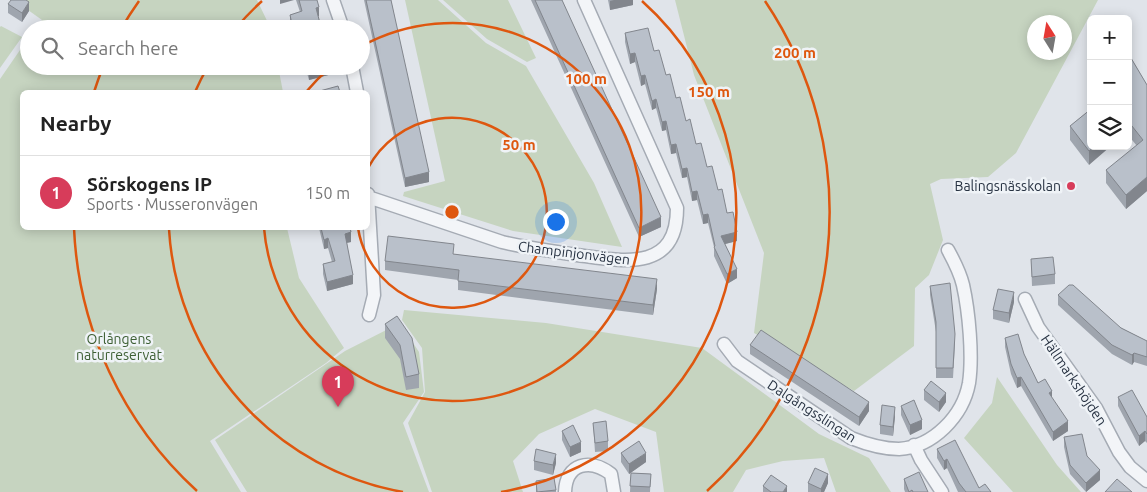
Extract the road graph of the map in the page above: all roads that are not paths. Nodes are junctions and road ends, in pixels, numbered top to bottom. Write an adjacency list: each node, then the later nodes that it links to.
1 (333, 0): 3 (street)
2 (584, 0): 6 (street, Champinjonvägen)
3 (340, 20)
4 (354, 75): 5 (street)
5 (357, 90)
6 (370, 196)
7 (370, 228): 10 (street)
8 (948, 250): 12 (street, Dalgångsslingan)
9 (1024, 299): 13 (street, Hällmarkshöjden)
10 (369, 315)
11 (724, 344): 12 (street, Dalgångsslingan)
12 (914, 445): 16 (street)
13 (1147, 481)
14 (565, 492): 15 (street)
15 (614, 492)
16 (942, 492)

